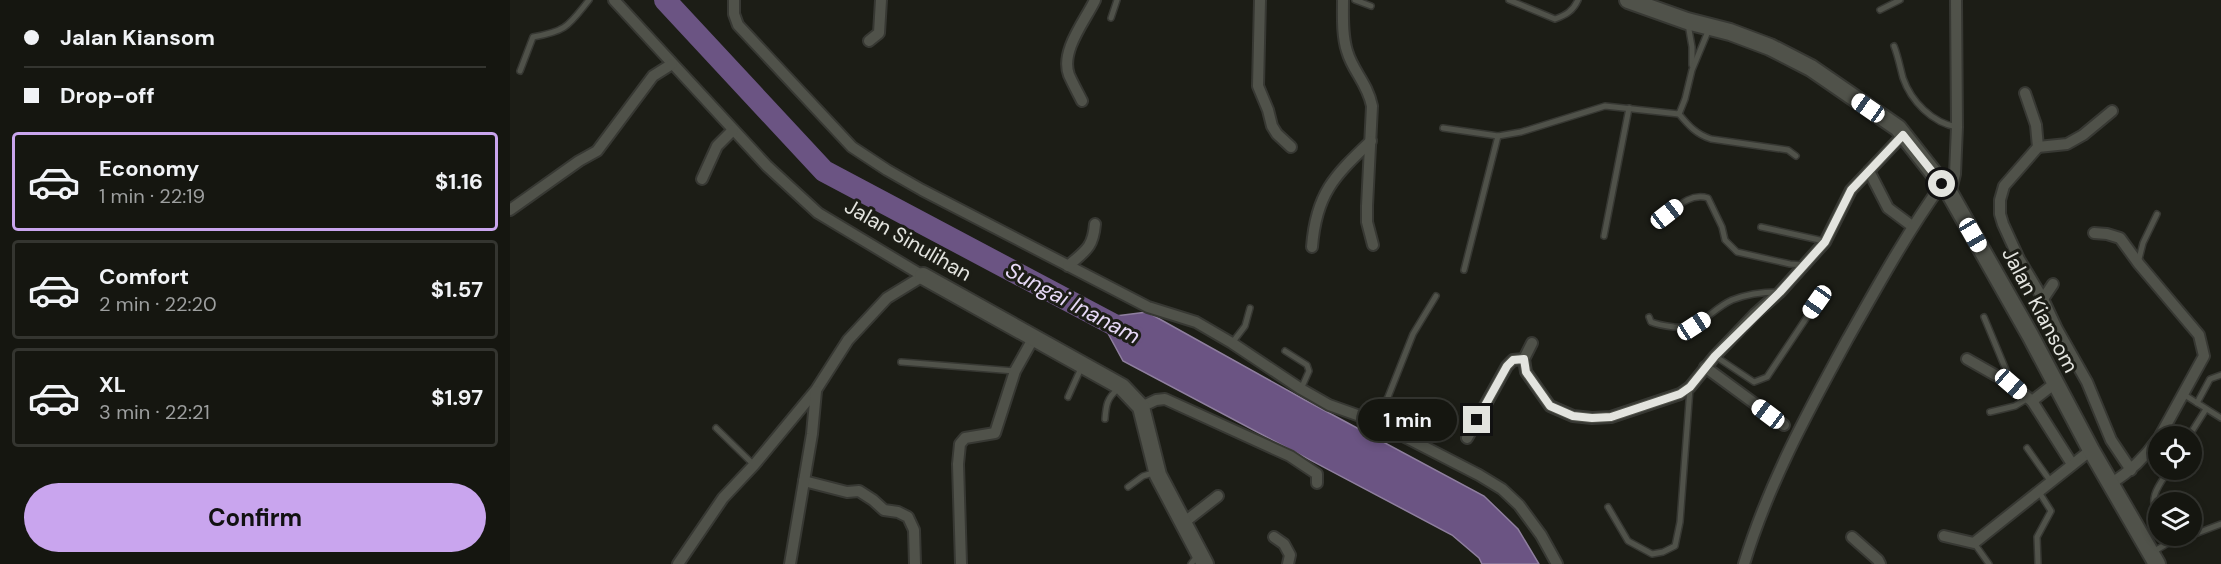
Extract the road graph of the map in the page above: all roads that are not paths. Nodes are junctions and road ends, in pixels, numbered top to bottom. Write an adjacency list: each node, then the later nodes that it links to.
1 (589, 0): 24 (lane)
2 (614, 0): 23 (street, Jalan Sinulihan)
3 (734, 0): 56 (street)
4 (881, 0): 21 (street)
5 (1095, 0): 27 (street)
6 (1117, 0): 18 (lane)
7 (1260, 0): 37 (street)
8 (1343, 0): 36 (street)
9 (1355, 0): 16 (lane)
10 (1509, 0): 11 (lane)
11 (1578, 0)
12 (1628, 0): 19 (street, Jalan Kiansom)
13 (1900, 0): 17 (lane)
14 (1948, 0): 15 (lane)
15 (1956, 4): 31 (street)
16 (1371, 6)
17 (1880, 10)
18 (1111, 18)
19 (1687, 21): 20 (street, Jalan Kiansom); 25 (lane)
20 (1709, 27): 25 (lane); 35 (street, Jalan Kiansom)
21 (869, 41)
22 (1894, 46): 31 (lane)
23 (672, 64): 33 (street, Jalan Sinulihan); 43 (street)
24 (520, 70)
25 (1692, 70): 30 (lane)
26 (2025, 93): 38 (street)
27 (1082, 101)
28 (1629, 108): 30 (lane); 34 (lane); 50 (lane)
29 (2112, 111): 38 (street)
30 (1679, 114): 39 (lane)
31 (1956, 127): 42 (street)
32 (1443, 128): 34 (lane)
33 (733, 130): 41 (street); 58 (street, Jalan Sinulihan)
34 (1498, 135): 57 (lane)
35 (1903, 135): 40 (street); 42 (street, Jalan Kiansom)
36 (1371, 141): 52 (street); 53 (street)
37 (1291, 147)
38 (2038, 147): 62 (street)
39 (1796, 156)
40 (1869, 171): 47 (street); 51 (street)
41 (702, 179)
42 (1946, 189): 47 (street); 80 (street, Jalan Kiansom)
43 (515, 204)
44 (1667, 214): 55 (lane)
45 (2157, 214): 54 (lane)
46 (1095, 225): 56 (street)
47 (1912, 226): 131 (street)
48 (1761, 227): 51 (lane)
49 (2094, 234): 54 (street)
50 (1604, 236)
51 (1825, 242): 55 (street)
52 (1373, 244)
53 (1312, 247)
54 (2139, 264): 85 (street)
55 (1804, 265): 60 (street)
56 (1068, 266): 68 (street)
57 (1464, 270)
58 (923, 276): 67 (street, Jalan Sinulihan); 84 (street)
59 (2053, 284): 62 (street)
60 (1780, 292): 65 (lane); 71 (street)
61 (1436, 296): 94 (lane)
62 (2043, 298): 105 (street)
63 (1817, 302): 71 (lane)
64 (1250, 308): 68 (lane)
65 (1649, 317)
66 (1984, 317): 79 (lane)
67 (1034, 337): 75 (street, Jalan Sinulihan); 77 (street)
68 (1232, 343): 83 (street)
69 (1532, 343): 72 (street)
70 (1286, 351): 83 (lane)
71 (1715, 356): 76 (street)
72 (1524, 359): 82 (street); 99 (street)
73 (1967, 359): 79 (street)
74 (901, 362): 77 (lane)
75 (1083, 364): 81 (street, Jalan Sinulihan); 86 (lane)
76 (1705, 367): 82 (street); 95 (street)
77 (1015, 371): 128 (street)
78 (2221, 375): 88 (lane)
79 (2011, 384): 87 (street)
80 (2054, 384): 87 (street); 101 (street, Jalan Kiansom)
81 (1122, 387): 89 (street, Jalan Sinulihan); 93 (lane)
82 (1690, 387): 114 (lane)
83 (1301, 389): 94 (street)
84 (816, 390): 104 (street); 107 (street)
85 (2183, 394): 88 (lane); 96 (street)
86 (1068, 397)
87 (2030, 400): 91 (lane); 103 (street)
88 (2198, 403): 90 (lane)
89 (1141, 407): 106 (street, Jalan Sinulihan); 109 (street)
90 (2206, 409): 92 (lane); 97 (lane)
91 (1990, 412)
92 (2221, 418)
93 (1105, 419)
94 (1374, 422): 130 (street)
95 (1784, 425)
96 (2167, 426)
97 (2195, 426)
98 (716, 428): 104 (lane)
99 (1467, 438)
100 (2027, 448): 108 (lane)
101 (2091, 450): 103 (street); 110 (street, Jalan Kiansom)
102 (2148, 454): 105 (street)
103 (2072, 464): 108 (street)
104 (754, 465): 125 (street)
105 (2131, 471): 110 (street)
106 (1158, 475): 111 (lane); 115 (street, Jalan Sinulihan)
107 (804, 481): 126 (street); 127 (street)
108 (2051, 482): 112 (street)
109 (1317, 483)
110 (2112, 483): 123 (street, Jalan Kiansom)
111 (1128, 487)
112 (2039, 492): 121 (street); 134 (lane)
113 (1218, 496): 115 (street)
114 (1608, 507)
115 (1182, 524): 124 (street, Jalan Sinulihan)
116 (2221, 524): 117 (lane)
117 (2202, 531)
118 (1944, 536): 121 (street)
119 (1274, 537): 129 (street)
120 (1852, 537): 132 (street)
121 (1974, 543): 133 (lane)
122 (2167, 546): 123 (lane)
123 (2154, 559)
124 (1198, 561)
125 (678, 564)
126 (790, 564)
127 (915, 564)
128 (961, 564)
129 (1288, 564)
130 (1557, 564)
131 (1744, 564)
132 (1880, 564)
133 (1989, 564)
134 (2038, 564)

